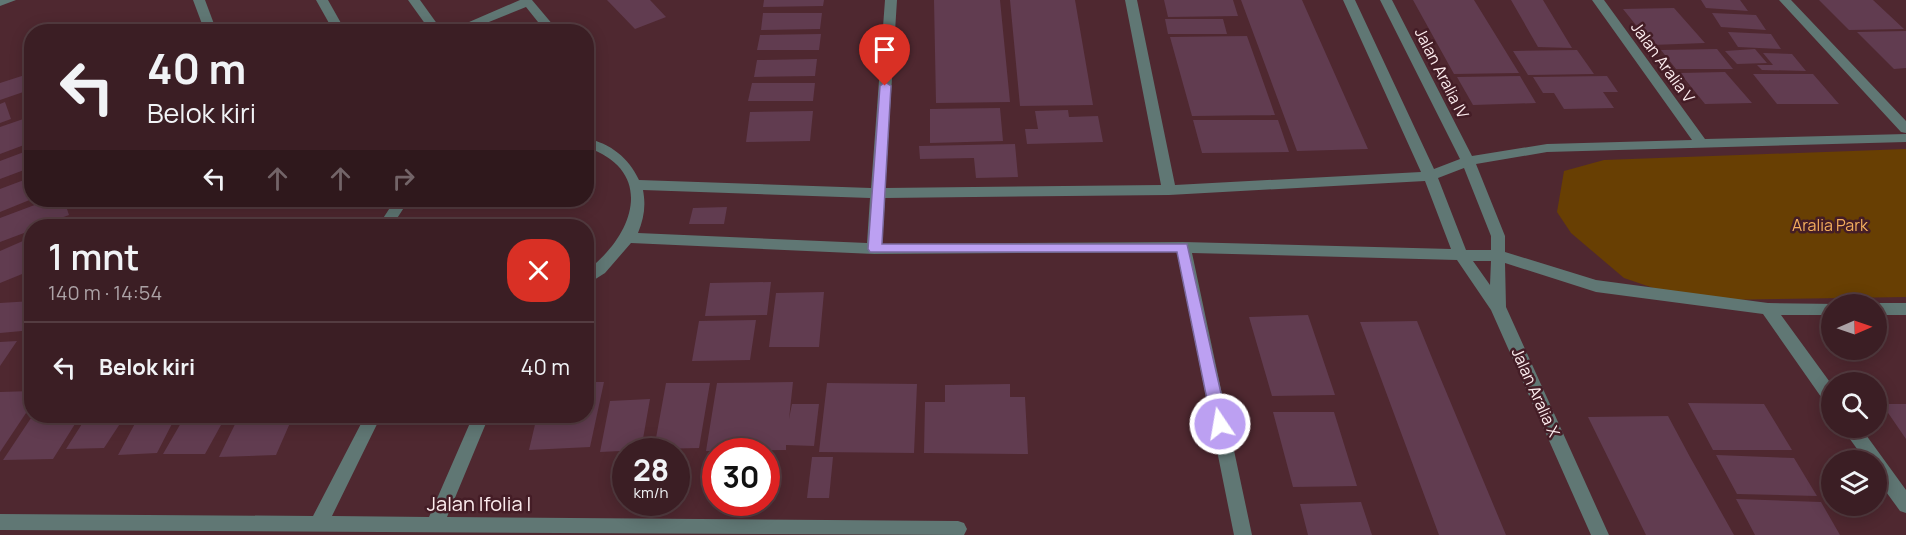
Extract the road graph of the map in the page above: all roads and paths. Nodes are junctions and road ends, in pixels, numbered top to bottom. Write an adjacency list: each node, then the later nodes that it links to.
1 (10, 0): 12 (street)
2 (199, 0): 13 (street)
3 (321, 0): 14 (street)
4 (414, 0): 15 (street)
5 (891, 0): 26 (street)
6 (1131, 0): 25 (street)
7 (1349, 0): 23 (street, Jalan Aralia X)
8 (1386, 0): 22 (street, Jalan Aralia IV)
9 (1598, 0): 20 (street, Jalan Aralia V)
10 (1785, 0): 18 (street)
11 (527, 1): 16 (street); 17 (street)
12 (0, 3)
13 (208, 24)
14 (335, 24)
15 (431, 24)
16 (471, 24)
17 (546, 24)
18 (1906, 129)
19 (1906, 138): 20 (street)
20 (1702, 144): 22 (street)
21 (594, 146): 24 (street)
22 (1468, 161): 23 (street); 31 (street, Jalan Aralia IV)
23 (1430, 176): 25 (street); 30 (street, Jalan Aralia X)
24 (638, 185): 26 (street); 27 (street)
25 (1169, 190): 26 (street)
26 (878, 193): 29 (street)
27 (629, 238): 29 (street); 32 (street)
28 (1183, 247): 29 (street); 30 (street); 50 (street)
29 (874, 249)
30 (1461, 255): 31 (street); 33 (street, Jalan Aralia X)
31 (1500, 256): 33 (street, Jalan Aralia IV); 34 (street)
32 (594, 274)
33 (1498, 307): 51 (street, Jalan Aralia X)
34 (1768, 309): 35 (street); 38 (street)
35 (1821, 309)
36 (1887, 309): 37 (street)
37 (1906, 309)
38 (1821, 384)
39 (369, 423): 44 (street)
40 (478, 423): 45 (street)
41 (1887, 478): 42 (street)
42 (1906, 505)
43 (0, 522): 46 (street, Jalan Ifolia I)
44 (318, 525): 45 (street, Jalan Ifolia I); 46 (street, Jalan Ifolia I)
45 (435, 525): 48 (street, Jalan Ifolia I)
46 (211, 529)
47 (958, 529): 49 (street, Jalan Ifolia I)
48 (558, 531): 49 (street, Jalan Ifolia I)
49 (876, 532)
50 (1243, 535)
51 (1600, 535)

